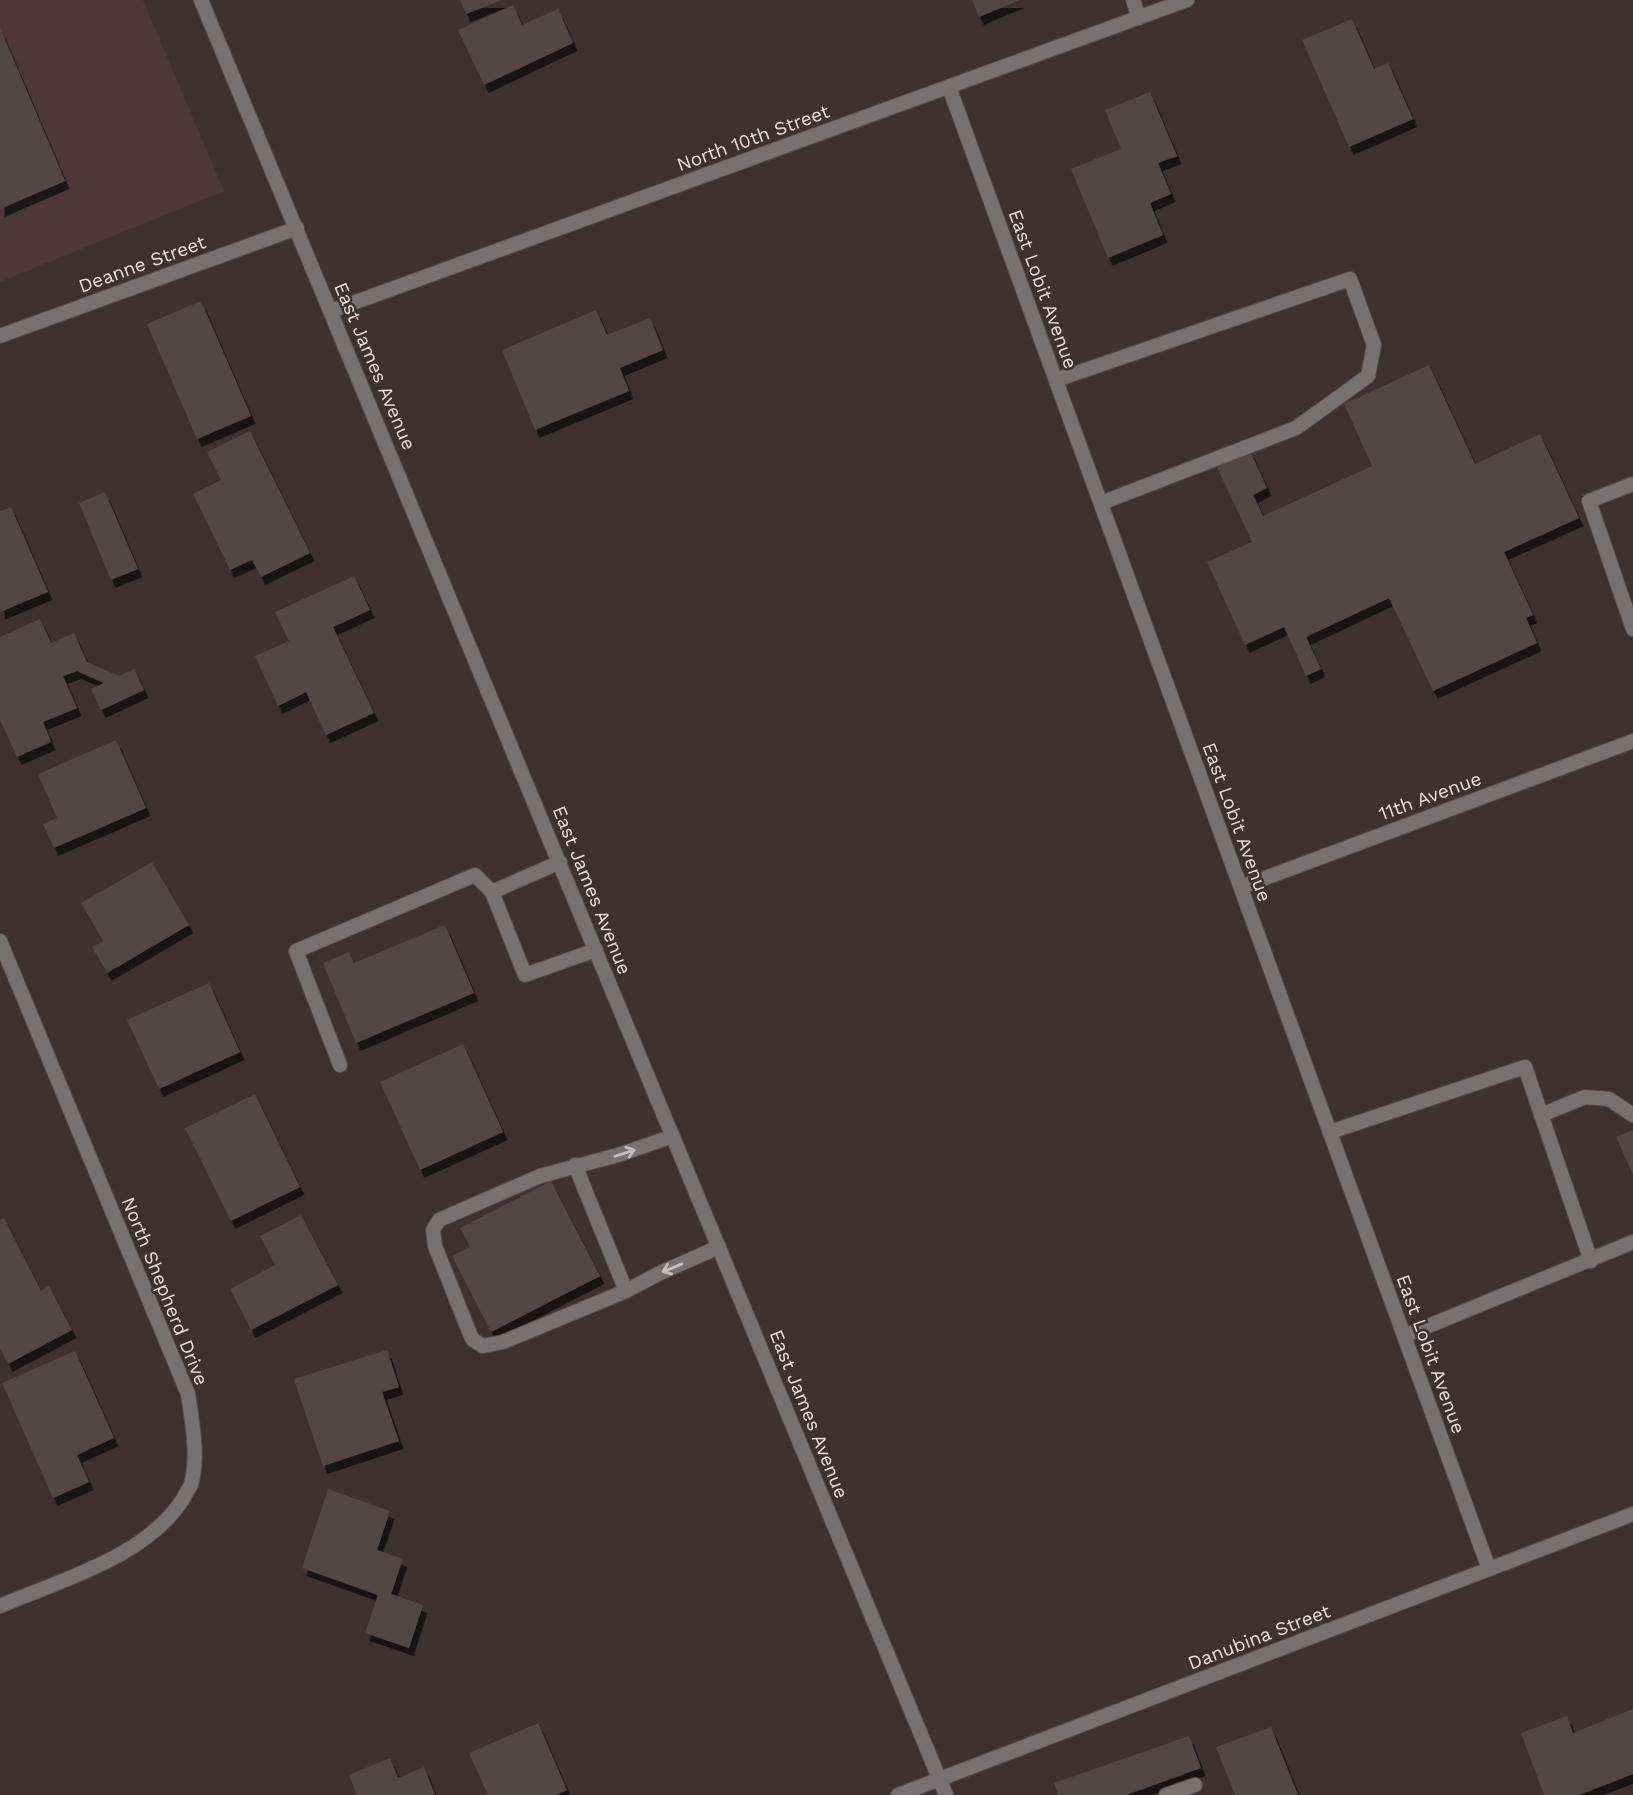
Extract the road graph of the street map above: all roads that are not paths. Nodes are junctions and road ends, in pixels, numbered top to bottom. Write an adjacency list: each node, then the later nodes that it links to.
1 (201, 0): 6 (street, East James Avenue)
2 (1133, 0): 4 (street)
3 (1187, 0): 4 (street, North 10th Street)
4 (1139, 18): 5 (street, North 10th Street)
5 (949, 87): 7 (street, North 10th Street); 9 (street, East Lobit Avenue)
6 (296, 228): 7 (street, East James Avenue); 8 (street, Deanne Street)
7 (331, 311): 14 (street, East James Avenue)
8 (0, 336)
9 (1056, 380): 11 (street, East Lobit Avenue); 11 (street)
10 (1633, 484): 12 (street)
11 (1101, 502): 15 (street, East Lobit Avenue)
12 (1633, 629)
13 (1633, 741): 15 (street, 11th Avenue)
14 (560, 862): 16 (street); 18 (street, East James Avenue)
15 (1241, 887): 22 (street, East Lobit Avenue)
16 (492, 892): 18 (street); 19 (street)
17 (0, 941): 32 (street, North Shepherd Drive)
18 (596, 950): 23 (street, East James Avenue)
19 (340, 1065)
20 (1541, 1115): 21 (street); 22 (street); 27 (street)
21 (1633, 1115)
22 (1330, 1132): 29 (street, East Lobit Avenue)
23 (673, 1136): 24 (street, one-way to 23); 26 (street, East James Avenue)
24 (575, 1165): 28 (street); 28 (street)
25 (1633, 1242): 27 (street)
26 (719, 1247): 28 (street, one-way to 28); 33 (street, East James Avenue)
27 (1591, 1261): 29 (street)
28 (626, 1291)
29 (1404, 1336): 31 (street, East Lobit Avenue)
30 (1633, 1514): 31 (street, Danubina Street)
31 (1489, 1569): 33 (street, Danubina Street)
32 (0, 1606)
33 (940, 1780): 35 (street, Danubina Street); 36 (street, East James Avenue)
34 (1195, 1785): 37 (street)
35 (898, 1795)
36 (946, 1795)
37 (1166, 1795)

